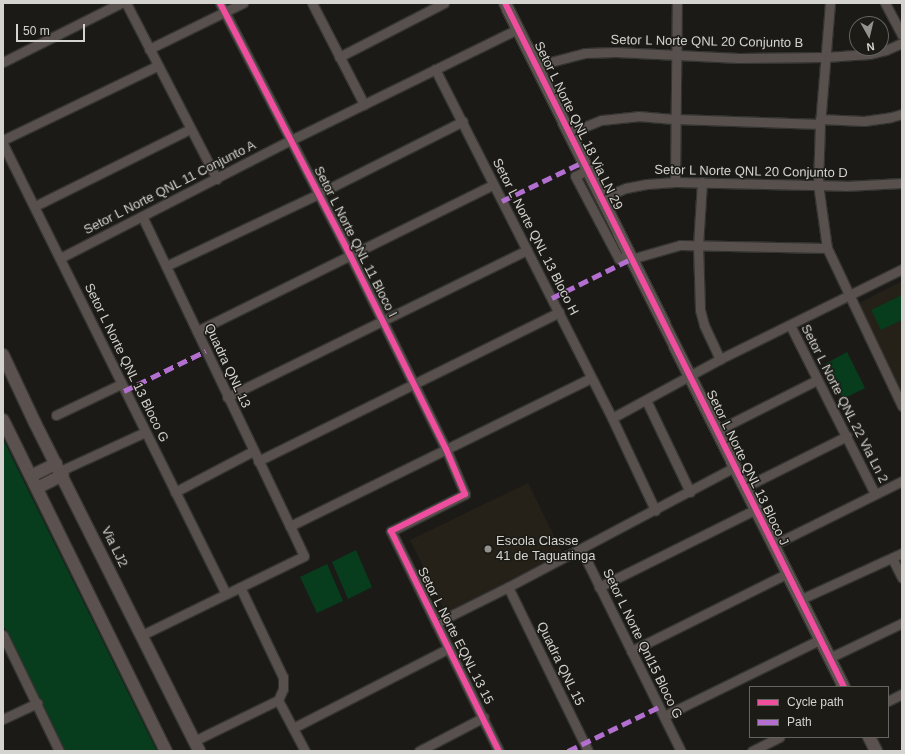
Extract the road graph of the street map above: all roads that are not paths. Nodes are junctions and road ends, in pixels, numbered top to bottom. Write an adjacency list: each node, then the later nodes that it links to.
1 (121, 3): 18 (street)
2 (126, 3): 14 (street)
3 (243, 3): 10 (street)
4 (312, 3): 16 (street)
5 (444, 3): 16 (street)
6 (677, 3): 15 (street)
7 (830, 3): 17 (street)
8 (885, 3): 12 (street)
9 (508, 4): 11 (main road, Setor L Norte QNL 18 Via LN 29)
10 (222, 7): 14 (street); 30 (street, Setor L Norte QNL 11 Bloco I)
11 (518, 29): 20 (main road, Setor L Norte QNL 18 Via LN 29); 21 (street, Setor L Norte QNL 11 Conjunto A)
12 (902, 35)
13 (902, 43): 17 (street, Setor L Norte QNL 20 Conjunto B)
14 (149, 49): 19 (street)
15 (676, 55): 17 (street, Setor L Norte QNL 20 Conjunto B); 20 (street, Setor L Norte QNL 20 Conjunto B); 24 (street)
16 (339, 56): 22 (street)
17 (825, 57): 26 (street)
18 (3, 62)
19 (158, 66): 27 (street); 29 (street)
20 (535, 66): 28 (main road, Setor L Norte QNL 18 Via LN 29)
21 (436, 69): 22 (street, Setor L Norte QNL 11 Conjunto A); 25 (street, Setor L Norte QNL 13 Bloco H)
22 (364, 104): 30 (street, Setor L Norte QNL 11 Conjunto A)
23 (902, 114): 26 (street)
24 (676, 119): 26 (street); 28 (street); 34 (street)
25 (463, 121): 38 (street, Setor L Norte QNL 13 Bloco H); 39 (street)
26 (820, 122): 37 (street)
27 (190, 128): 33 (street); 41 (street)
28 (569, 133): 32 (main road, Setor L Norte QNL 18 Via LN 29)
29 (3, 140)
30 (290, 140): 33 (street, Setor L Norte QNL 11 Conjunto A); 39 (street, Setor L Norte QNL 11 Bloco I)
31 (3, 144): 41 (street, Setor L Norte QNL 13 Bloco G)
32 (587, 170): 40 (main road, Setor L Norte QNL 18 Via LN 29); 47 (street)
33 (217, 179): 42 (street, Setor L Norte QNL 11 Conjunto A)
34 (675, 182): 35 (street, Setor L Norte QNL 20 Conjunto D); 40 (street, Setor L Norte QNL 20 Conjunto D)
35 (702, 182): 37 (street, Setor L Norte QNL 20 Conjunto D); 43 (street)
36 (902, 183): 37 (street, Setor L Norte QNL 20 Conjunto D)
37 (818, 184): 44 (street)
38 (493, 185): 45 (street, Setor L Norte QNL 13 Bloco H); 46 (street)
39 (318, 194): 46 (street, Setor L Norte QNL 11 Bloco I); 49 (street)
40 (602, 198): 47 (main road, Setor L Norte QNL 18 Via LN 29)
41 (35, 206): 48 (street, Setor L Norte QNL 13 Bloco G)
42 (142, 216): 48 (street, Setor L Norte QNL 11 Conjunto A); 49 (street, Quadra QNL 13)
43 (698, 245): 44 (street); 47 (street); 57 (street)
44 (827, 248): 51 (street)
45 (527, 250): 52 (street, Setor L Norte QNL 13 Bloco H); 53 (street)
46 (350, 255): 53 (street, Setor L Norte QNL 11 Bloco I); 55 (street)
47 (630, 256): 58 (main road, Setor L Norte QNL 13 Bloco J)
48 (60, 258): 61 (street, Setor L Norte QNL 13 Bloco G)
49 (166, 266): 55 (street, Quadra QNL 13)
50 (902, 269): 51 (street)
51 (848, 294): 54 (street); 65 (street)
52 (559, 312): 59 (street, Setor L Norte QNL 13 Bloco H); 62 (street)
53 (383, 321): 62 (street, Setor L Norte QNL 11 Bloco I); 63 (street)
54 (790, 324): 57 (street); 60 (street, Setor L Norte QNL 22 Via Ln 2)
55 (197, 331): 63 (street, Quadra QNL 13)
56 (3, 355): 76 (main road, Via LJ2)
57 (720, 359): 58 (street)
58 (690, 376): 64 (street); 69 (main road, Setor L Norte QNL 13 Bloco J)
59 (591, 378): 67 (street, Setor L Norte QNL 13 Bloco H); 72 (street)
60 (818, 380): 69 (street); 71 (street, Setor L Norte QNL 22 Via Ln 2)
61 (121, 384): 66 (street); 70 (street, Setor L Norte QNL 13 Bloco G)
62 (414, 385): 72 (street, Setor L Norte QNL 11 Bloco I); 74 (street)
63 (227, 397): 73 (street, Quadra QNL 13)
64 (646, 400): 67 (street); 82 (street)
65 (902, 406)
66 (56, 415)
67 (612, 418): 85 (street)
68 (3, 420): 77 (main road)
69 (716, 431): 75 (main road, Setor L Norte QNL 13 Bloco J)
70 (145, 432): 76 (street); 81 (street, Setor L Norte QNL 13 Bloco G)
71 (847, 436): 80 (street); 83 (street, Setor L Norte QNL 22 Via Ln 2)
72 (446, 449): 86 (street); 87 (street, Setor L Norte QNL 11 Bloco I)
73 (253, 451): 74 (street, Quadra QNL 13); 81 (street)
74 (258, 461): 86 (street, Quadra QNL 13)
75 (734, 467): 80 (main road, Setor L Norte QNL 13 Bloco J); 82 (street)
76 (60, 470): 77 (main road); 79 (main road); 102 (main road, Via LJ2)
77 (31, 476): 79 (main road)
78 (902, 481): 83 (street)
79 (37, 488): 120 (main road)
80 (745, 488): 84 (main road, Setor L Norte QNL 13 Bloco J)
81 (175, 492): 97 (street, Setor L Norte QNL 13 Bloco G)
82 (690, 492): 85 (street)
83 (875, 494): 88 (street)
84 (756, 509): 88 (main road, Setor L Norte QNL 13 Bloco J); 96 (street)
85 (655, 510): 89 (street)
86 (290, 526): 94 (street, Quadra QNL 13)
87 (391, 531): 99 (street, Setor L Norte EQNL 13 15)
88 (773, 545): 92 (main road, Setor L Norte QNL 13 Bloco J)
89 (581, 549): 95 (street); 96 (street, Setor L Norte Qnl15 Bloco G)
90 (902, 553): 91 (street)
91 (892, 558): 93 (street); 98 (street)
92 (786, 574): 98 (main road, Setor L Norte QNL 13 Bloco J); 105 (street)
93 (902, 578)
94 (240, 587): 97 (street); 109 (street)
95 (508, 587): 99 (street); 124 (street, Quadra QNL 15)
96 (599, 587): 105 (street, Setor L Norte Qnl15 Bloco G)
97 (226, 594): 102 (street)
98 (799, 600): 103 (main road, Setor L Norte QNL 13 Bloco J)
99 (436, 623): 104 (street, Setor L Norte EQNL 13 15)
100 (902, 623): 106 (street)
101 (3, 635): 111 (street)
102 (142, 635): 118 (main road, Via LJ2)
103 (819, 640): 106 (main road, Setor L Norte QNL 13 Bloco J); 112 (street)
104 (448, 648): 113 (street, Setor L Norte EQNL 13 15); 115 (street)
105 (631, 651): 112 (street, Setor L Norte Qnl15 Bloco G)
106 (829, 658): 107 (main road, Setor L Norte QNL 13 Bloco J)
107 (843, 686)
108 (902, 694): 110 (street)
109 (278, 700): 115 (street); 118 (street)
110 (889, 700)
111 (36, 703): 114 (street); 119 (street)
112 (664, 716): 125 (street, Setor L Norte Qnl15 Bloco G)
113 (484, 717): 122 (street); 123 (street, Setor L Norte EQNL 13 15)
114 (3, 719)
115 (293, 728): 121 (street)
116 (778, 738): 126 (street)
117 (870, 738): 127 (main road)
118 (197, 746)
119 (59, 751)
120 (166, 751)
121 (304, 751)
122 (419, 751)
123 (499, 751)
124 (588, 751)
125 (681, 751)
126 (752, 751)
127 (876, 751)

